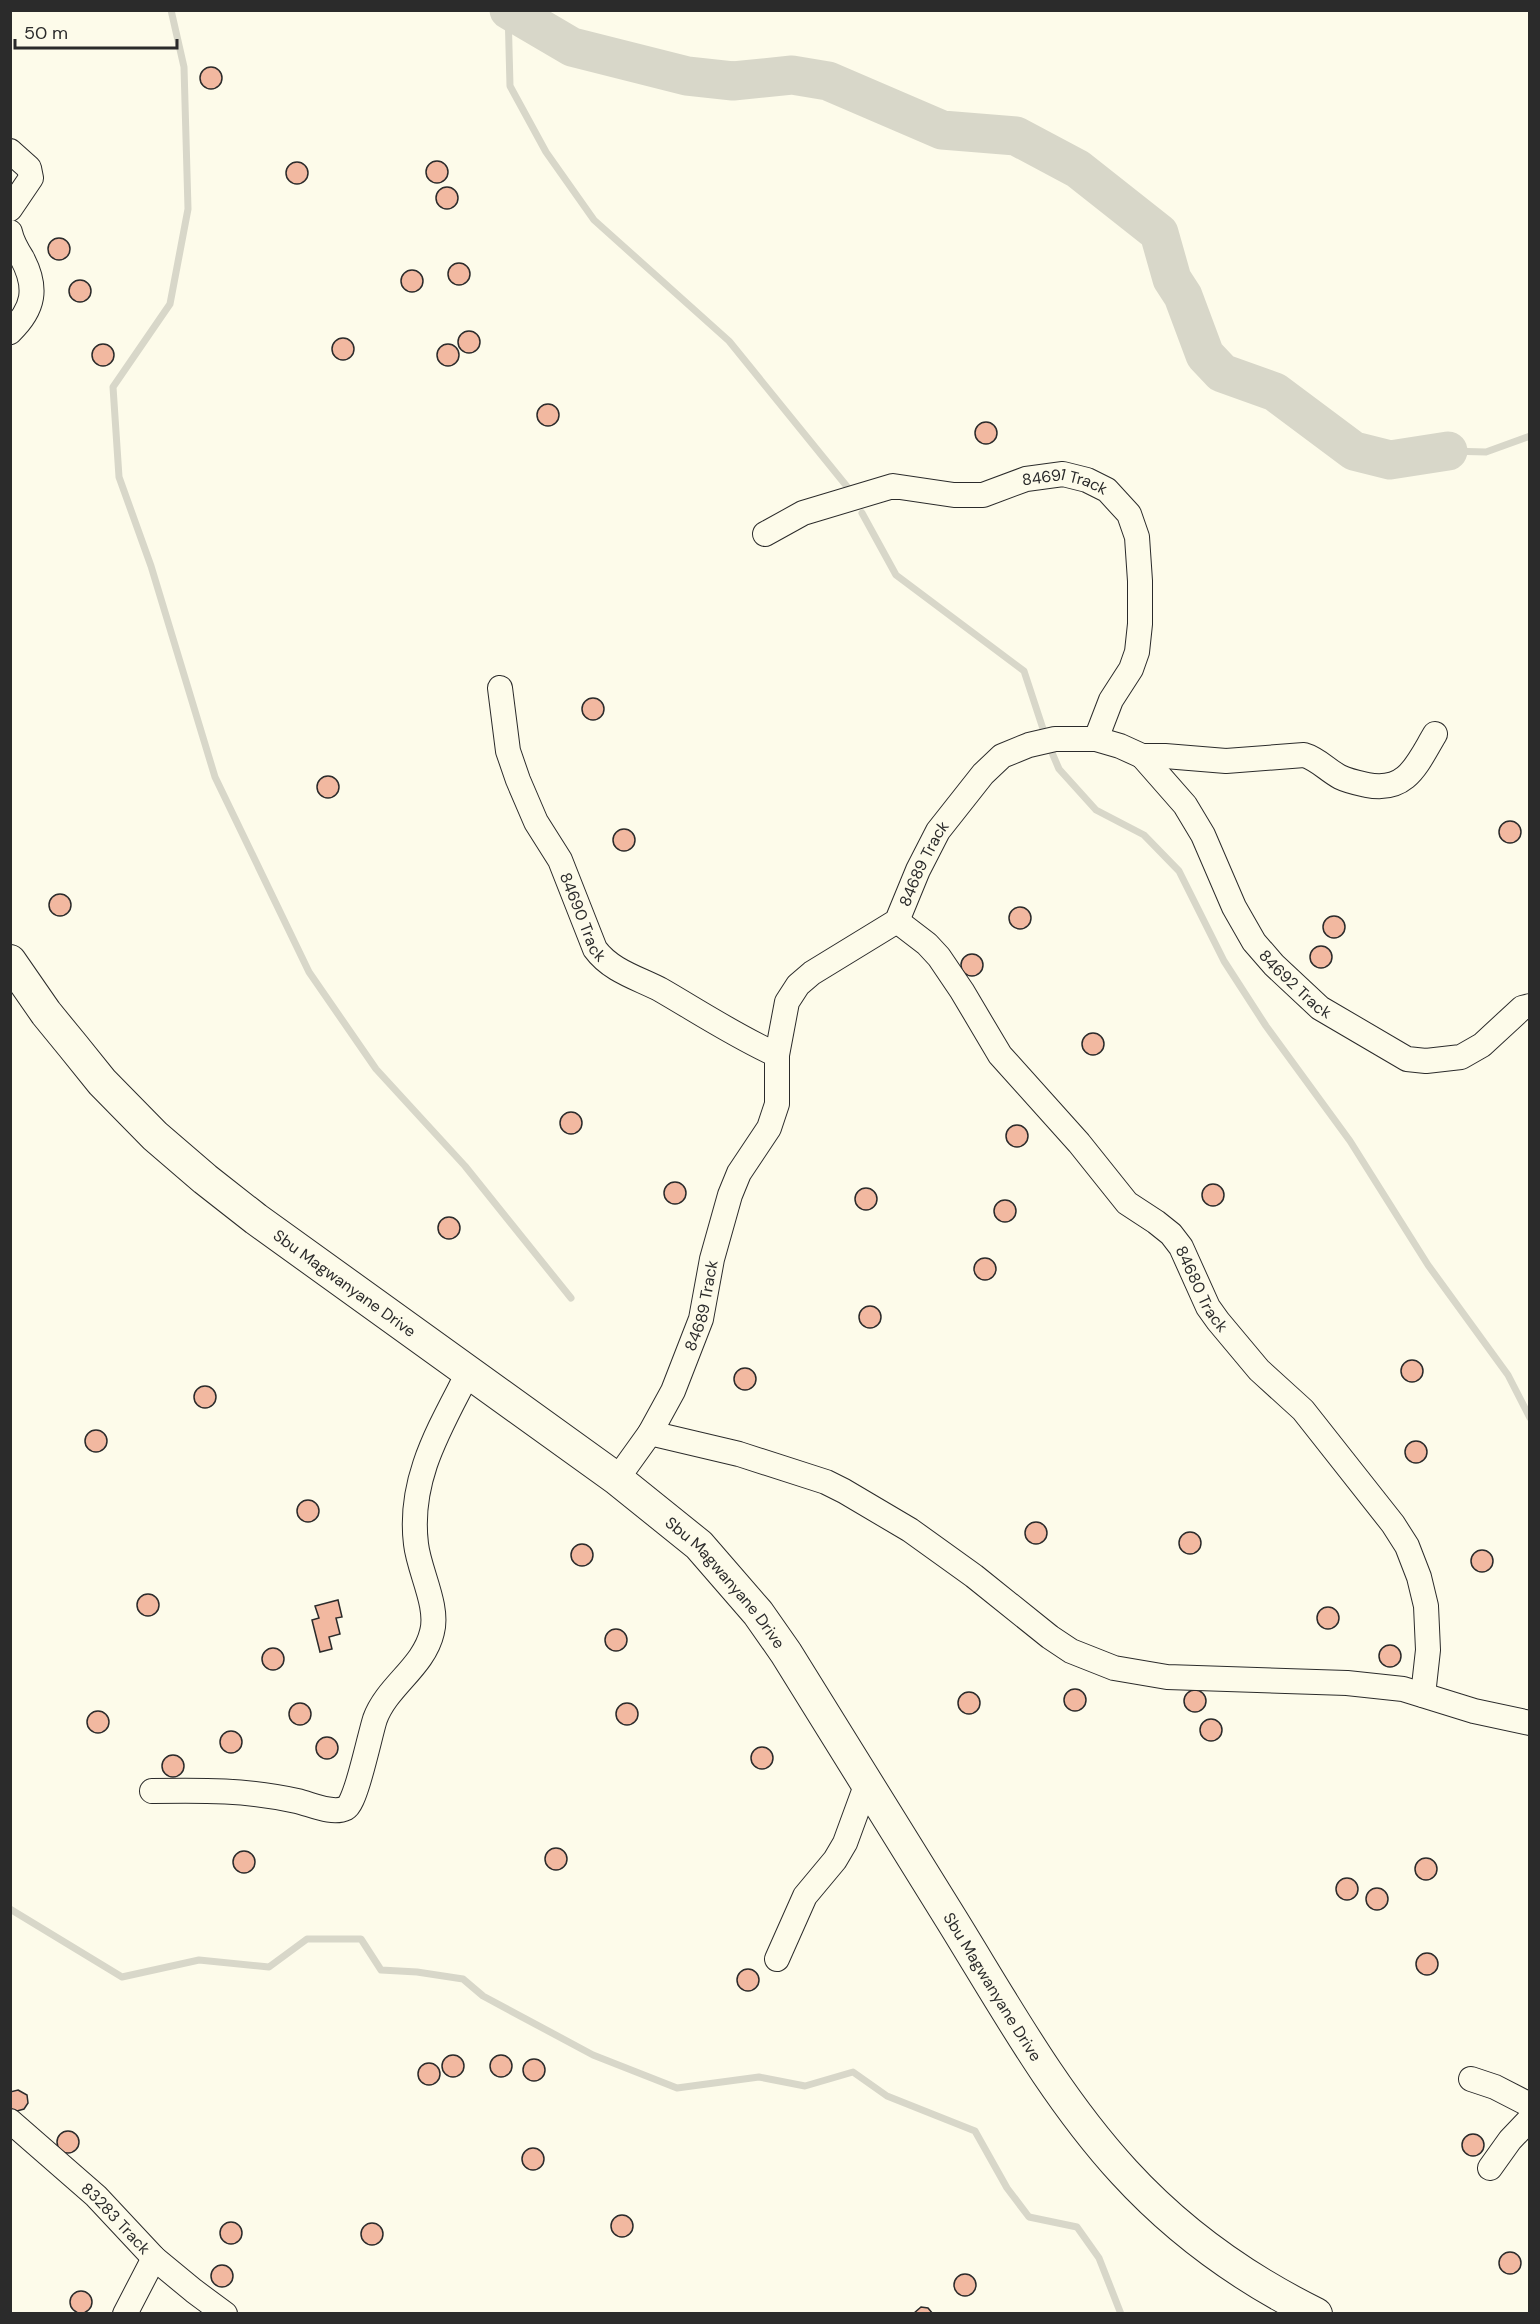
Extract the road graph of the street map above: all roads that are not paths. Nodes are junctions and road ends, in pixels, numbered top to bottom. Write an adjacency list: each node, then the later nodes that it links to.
1 (10, 151): 2 (street)
2 (10, 209)
3 (10, 232): 4 (street)
4 (10, 332)
5 (765, 534): 8 (street, 84691 Track)
6 (500, 688): 13 (street, 84690 Track)
7 (1435, 734): 9 (street, 84689 Track)
8 (1096, 739): 9 (street, 84689 Track); 10 (street, 84689 Track)
9 (1142, 756): 12 (street, 84692 Track)
10 (897, 921): 13 (street, 84689 Track); 17 (street, 84680 Track)
11 (10, 961): 14 (main road, Sbu Magwanyane Drive)
12 (1530, 1006)
13 (777, 1055): 15 (street, 84689 Track)
14 (468, 1373): 16 (main road, Sbu Magwanyane Drive); 20 (street)
15 (650, 1433): 16 (street, 84689 Track); 17 (street)
16 (617, 1479): 19 (main road, Sbu Magwanyane Drive)
17 (1423, 1695): 18 (street)
18 (1530, 1723)
19 (867, 1783): 21 (street); 30 (main road, Sbu Magwanyane Drive)
20 (152, 1791)
21 (777, 1959)
22 (1471, 2079): 23 (street)
23 (1530, 2105)
24 (1530, 2119): 26 (street)
25 (10, 2121): 27 (street, 83283 Track)
26 (1490, 2168)
27 (154, 2258): 28 (street); 29 (street, 83283 Track)
28 (125, 2313)
29 (225, 2313)
30 (1316, 2313)

